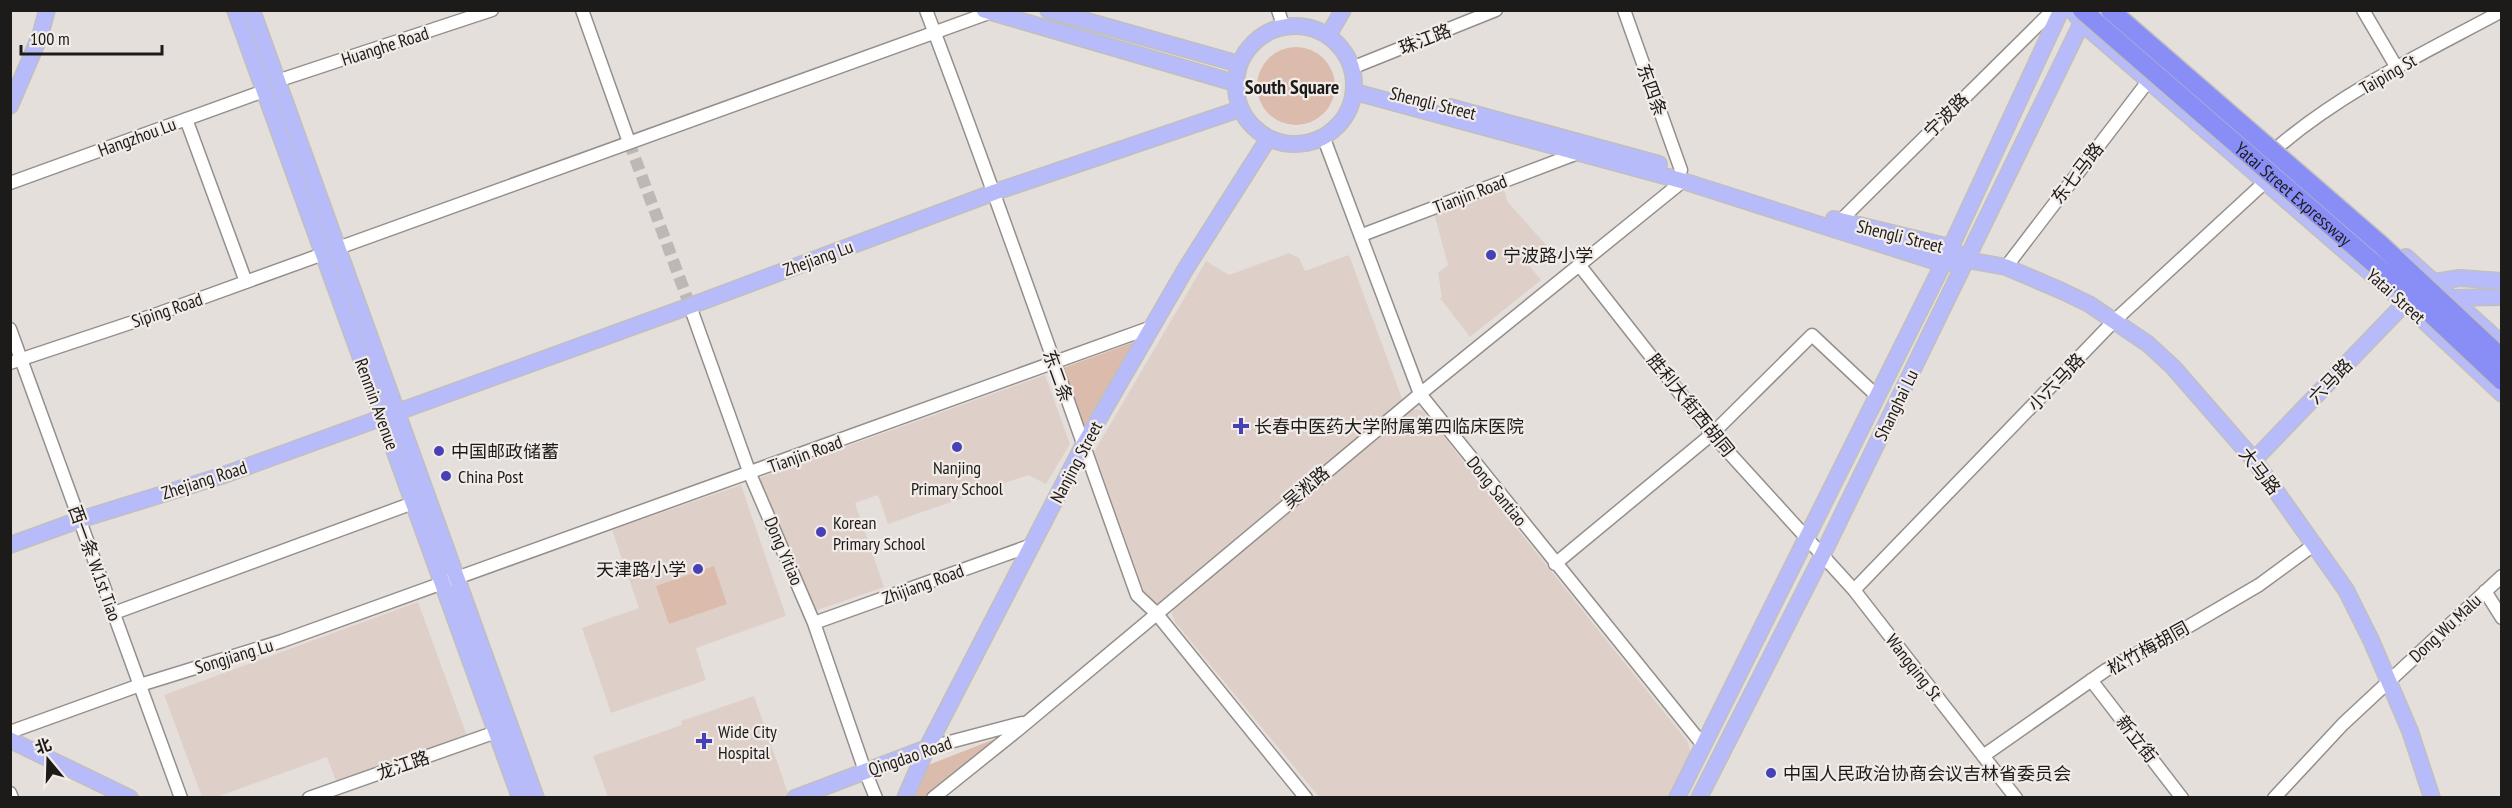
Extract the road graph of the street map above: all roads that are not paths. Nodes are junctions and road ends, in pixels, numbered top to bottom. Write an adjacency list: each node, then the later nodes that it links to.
1 (47, 10): 31 (main road)
2 (235, 10): 30 (main road, Renmin Avenue)
3 (252, 10): 27 (main road, Renmin Avenue)
4 (492, 10): 27 (street, Huanghe Road)
5 (582, 10): 36 (street)
6 (926, 10): 21 (street, 东二条)
7 (1048, 10): 23 (main road)
8 (1343, 10): 22 (main road)
9 (1496, 10): 24 (street, 珠江路)
10 (1623, 10): 39 (street, 东四条)
11 (2053, 10): 43 (street, 宁波路)
12 (2061, 10): 45 (main road, Shanghai Lu)
13 (2072, 10): 19 (main road, Yatai Street)
14 (2110, 10): 63 (highway, Yatai Street Expressway, bridge)
15 (2118, 10): 37 (main road, Yatai Street)
16 (2362, 10): 25 (street)
17 (990, 11): 21 (street); 28 (main road)
18 (2502, 11): 25 (street, Taiping St)
19 (2084, 15): 26 (main road, Yatai Street); 48 (main road, Shanghai Lu); 66 (highway, Yatai Street Expressway, bridge)
20 (1281, 18): 22 (main road); 23 (main road)
21 (934, 32): 36 (street); 42 (street, 东二条)
22 (1329, 34): 24 (main road)
23 (1239, 64): 28 (main road)
24 (1354, 67): 29 (main road)
25 (2397, 68): 37 (street, Taiping St)
26 (2149, 80): 40 (main road, Yatai Street); 51 (street, 东七马路)
27 (277, 81): 46 (main road, Renmin Avenue)
28 (1235, 83): 32 (main road)
29 (1356, 88): 34 (main road); 38 (main road, Shengli Street); 39 (main road, Shengli Street)
30 (264, 91): 33 (street, Hangzhou Lu); 47 (main road, Renmin Avenue)
31 (10, 106)
32 (1240, 108): 35 (main road); 42 (main road, Zhejiang Lu)
33 (186, 119): 41 (street, Hangzhou Lu); 53 (street)
34 (1323, 136): 35 (main road); 44 (street, Dong Santiao)
35 (1268, 139): 60 (main road, Nanjing Street)
36 (629, 141): 46 (street)
37 (2279, 146): 54 (main road, Yatai Street)
38 (1578, 153): 39 (main road, Shengli Street); 44 (street, Tianjin Road)
39 (1682, 175): 43 (main road, Shengli Street); 49 (main road, Shengli Street); 50 (street, 吴淞路)
40 (2265, 182): 57 (main road, Yatai Street); 59 (street, 小六马路)
41 (10, 183)
42 (995, 192): 58 (main road, Zhejiang Lu); 65 (street, 东二条)
43 (1840, 221): 45 (main road, Shengli Street)
44 (1362, 235): 67 (street, Dong Santiao)
45 (1950, 247): 48 (main road, Shengli Street); 49 (main road, Shanghai Lu)
46 (338, 248): 70 (main road, Renmin Avenue)
47 (323, 254): 53 (street, Siping Road); 70 (main road, Renmin Avenue)
48 (1967, 260): 49 (main road, Shengli Street); 51 (main road, 大马路); 81 (main road, Shanghai Lu)
49 (1943, 264): 69 (main road, Shanghai Lu)
50 (1580, 266): 67 (street, 吴淞路); 71 (street, 胜利大街西胡同)
51 (2006, 267): 59 (main road, 大马路)
52 (2502, 281): 54 (main road)
53 (246, 282): 64 (street, Siping Road)
54 (2435, 282): 55 (main road, Yatai Street); 57 (main road, 六马路)
55 (2452, 297): 56 (main road); 57 (main road); 62 (main road, Yatai Street)
56 (2502, 297)
57 (2405, 303): 68 (main road, Yatai Street); 73 (main road, 六马路)
58 (690, 306): 70 (main road, Zhejiang Lu); 74 (street, Dong Yitiao)
59 (2114, 321): 73 (main road, 大马路); 85 (street, 小六马路)
60 (1152, 327): 65 (street, Tianjin Road); 72 (main road, Nanjing Street)
61 (10, 329): 64 (street, 西一条 W.1st Tiao)
62 (2502, 344)
63 (2502, 358)
64 (16, 362): 76 (street, 西一条 W.1st Tiao)
65 (1053, 364): 72 (street, 东二条); 74 (street, Tianjin Road)
66 (2502, 381)
67 (1420, 394): 82 (street, Dong Santiao); 88 (street, 吴淞路)
68 (2502, 394)
69 (1878, 397): 71 (street); 77 (main road, Shanghai Lu)
70 (389, 414): 75 (main road, Renmin Avenue); 76 (main road, Zhejiang Road); 84 (main road, Renmin Avenue)
71 (1712, 434): 77 (street, 胜利大街西胡同); 82 (street)
72 (1083, 446): 80 (main road, Nanjing Street); 88 (street, 东二条)
73 (2254, 460): 78 (main road, 大马路)
74 (750, 474): 84 (street, Tianjin Road); 90 (street, Dong Yitiao)
75 (413, 503): 84 (main road, Renmin Avenue); 87 (street)
76 (79, 520): 79 (main road, Zhejiang Road); 87 (street, 西一条 W.1st Tiao)
77 (1807, 541): 81 (street, Wangqing St); 98 (main road, Shanghai Lu)
78 (2315, 544): 91 (street, 松竹梅胡同); 92 (main road, 大马路)
79 (10, 545)
80 (1032, 545): 90 (street, Zhijiang Road); 99 (main road, Nanjing Street)
81 (1822, 556): 85 (street, Wangqing St); 117 (main road, Shanghai Lu)
82 (1555, 564): 98 (street, Dong Santiao)
83 (2502, 576): 86 (street, Dong Wu Malu)
84 (449, 579): 93 (street, Songjiang Lu); 96 (main road, Renmin Avenue); 110 (main road, Renmin Avenue)
85 (1854, 590): 101 (street, Wangqing St)
86 (2485, 591): 89 (street); 92 (street, Dong Wu Malu)
87 (114, 613): 93 (street, 西一条 W.1st Tiao)
88 (1156, 613): 94 (street, 吴淞路); 115 (street, 东二条)
89 (2502, 618)
90 (814, 623): 102 (street, Dong Yitiao)
91 (2091, 681): 101 (street, 松竹梅胡同); 119 (street, 新立街)
92 (2388, 681): 120 (street, Dong Wu Malu); 121 (main road, 大马路)
93 (140, 685): 95 (street, Songjiang Lu); 107 (street, 西一条 W.1st Tiao)
94 (1028, 721): 99 (street, Qingdao Road); 114 (street, 吴淞路)
95 (10, 732)
96 (496, 732): 108 (street, 龙江路); 109 (main road, Renmin Avenue)
97 (10, 740): 106 (main road)
98 (1703, 745): 116 (main road, Shanghai Lu)
99 (927, 748): 102 (main road, Qingdao Road); 113 (main road, Nanjing Street)
100 (10, 751): 105 (main road)
101 (1983, 756): 118 (street, Wangqing St)
102 (864, 771): 111 (main road, Qingdao Road); 112 (street, Dong Yitiao)
103 (10, 793): 104 (street)
104 (12, 798)
105 (110, 798)
106 (130, 798)
107 (180, 798)
108 (309, 798)
109 (520, 798)
110 (536, 798)
111 (795, 798)
112 (876, 798)
113 (905, 798)
114 (933, 798)
115 (1306, 798)
116 (1677, 798)
117 (1699, 798)
118 (2016, 798)
119 (2182, 798)
120 (2274, 798)
121 (2432, 798)

